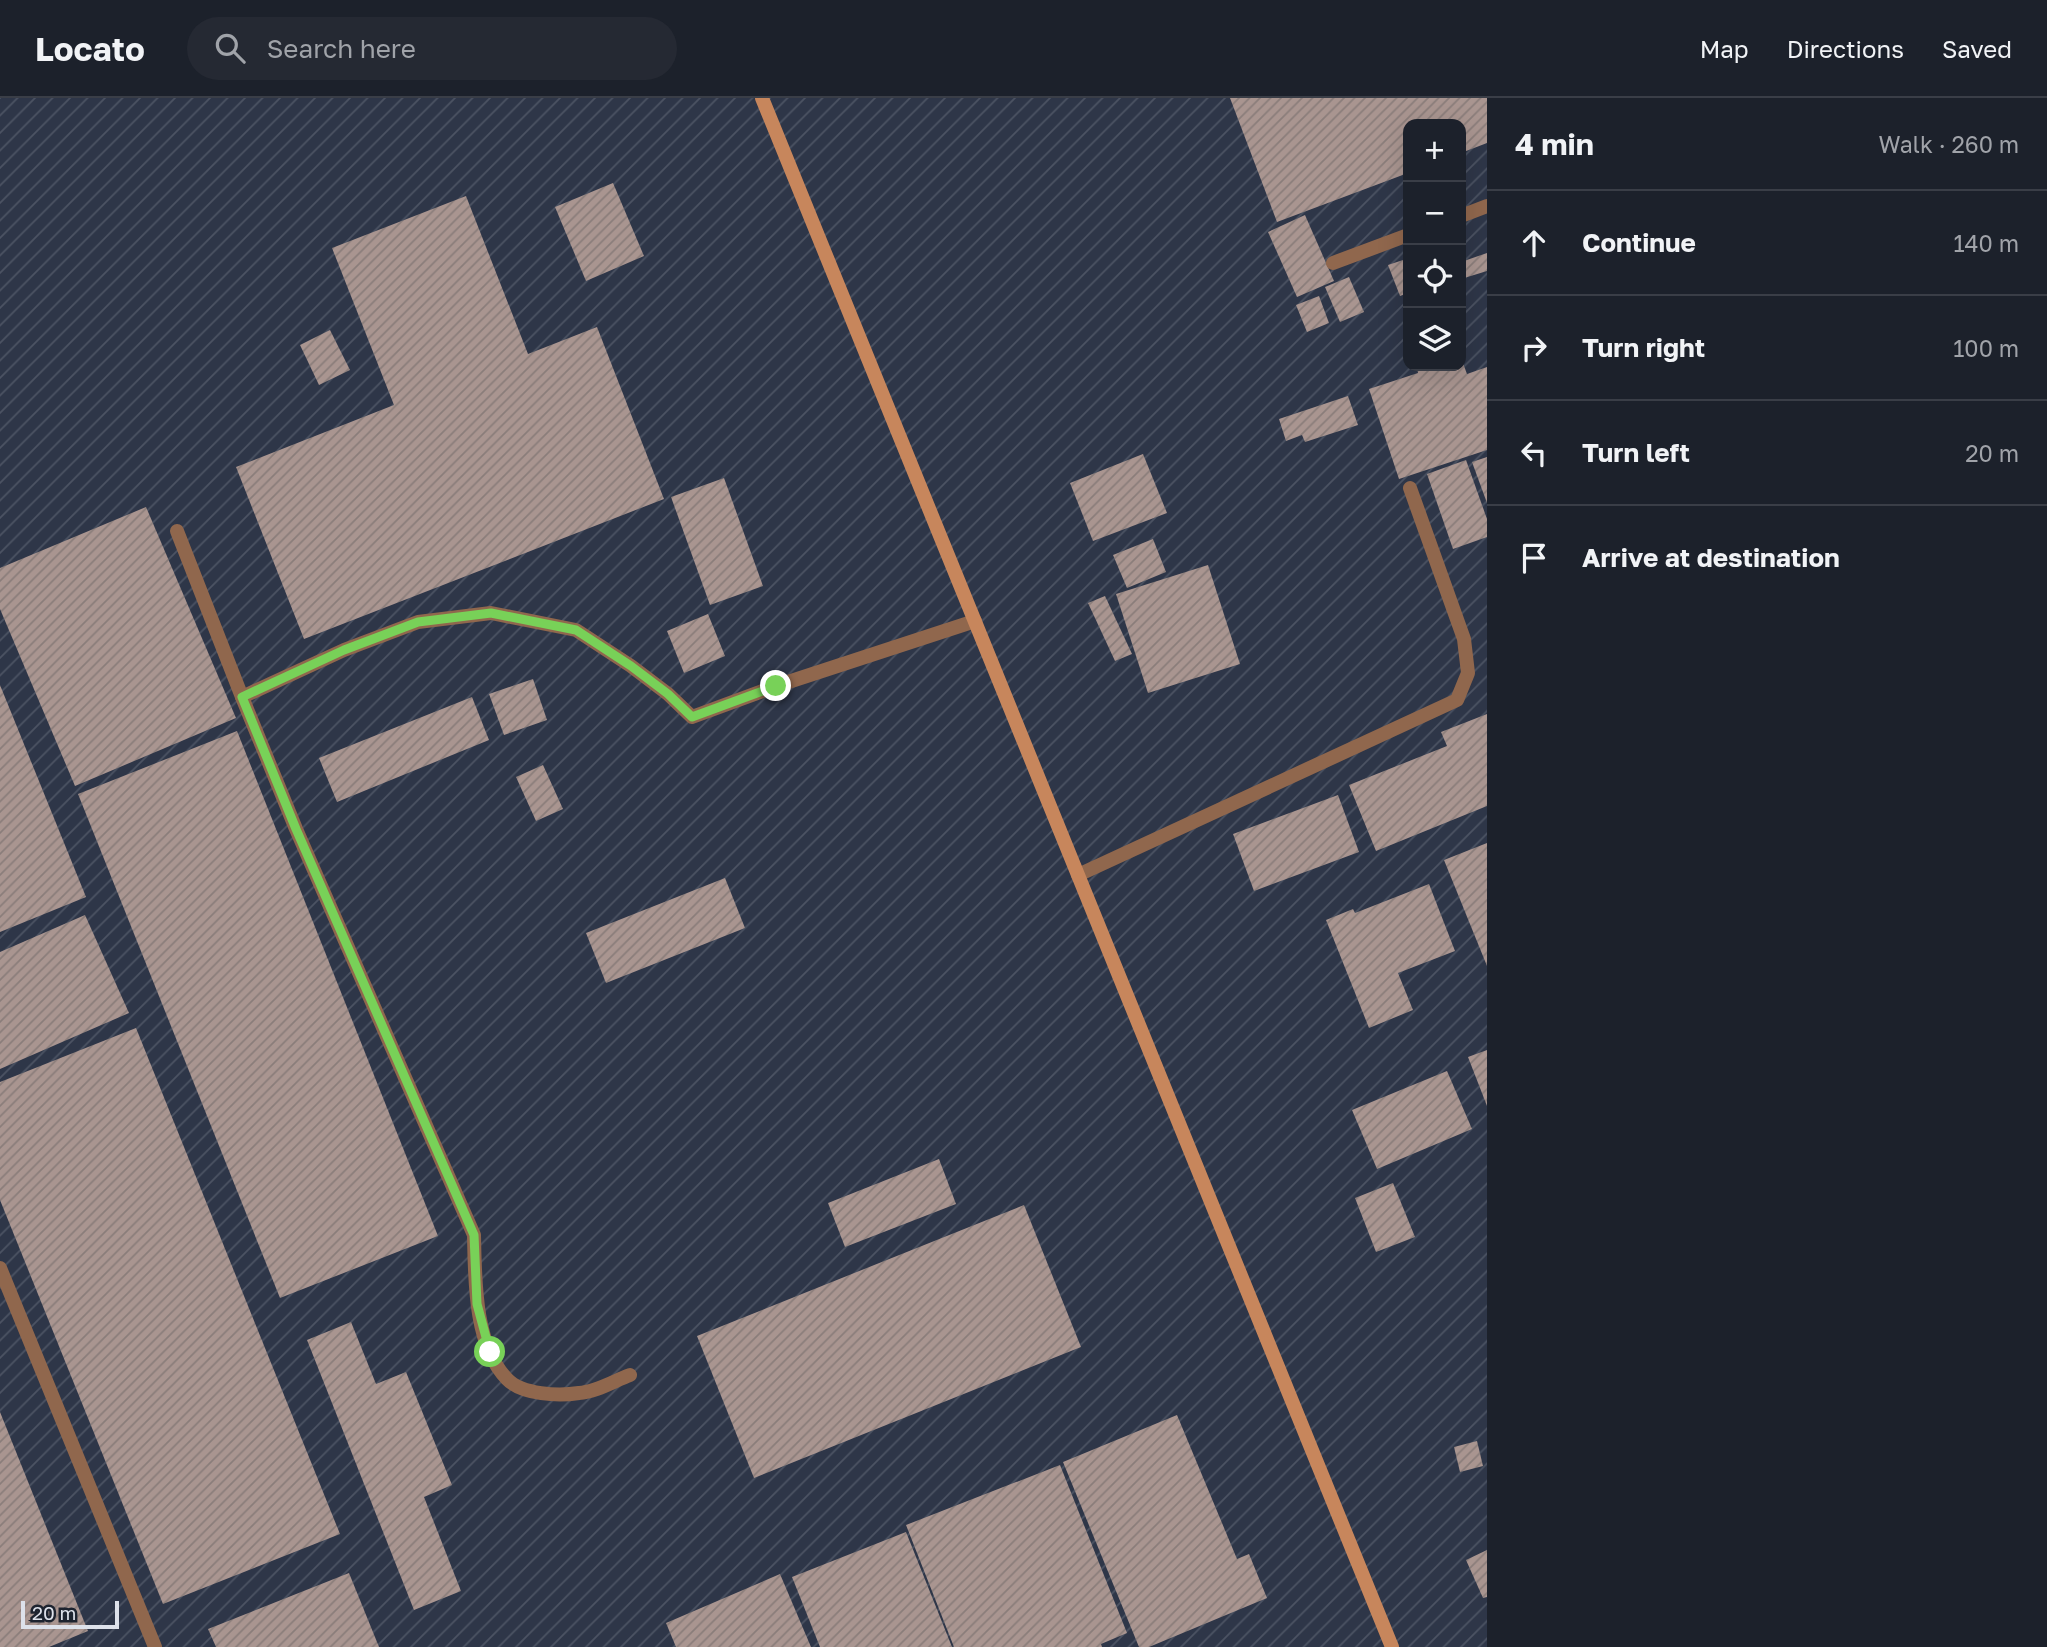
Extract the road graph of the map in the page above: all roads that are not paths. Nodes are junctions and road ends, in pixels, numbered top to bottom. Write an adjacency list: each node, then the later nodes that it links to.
1 (762, 98): 8 (street)
2 (1487, 206): 3 (lane)
3 (1466, 214)
4 (1403, 237): 5 (lane)
5 (1333, 263)
6 (1410, 488): 10 (lane)
7 (177, 531): 9 (lane)
8 (975, 621): 9 (lane); 10 (street)
9 (242, 697): 12 (lane)
10 (1078, 876): 14 (street)
11 (0, 1268): 13 (lane)
12 (630, 1375)
13 (155, 1647)
14 (1392, 1647)

